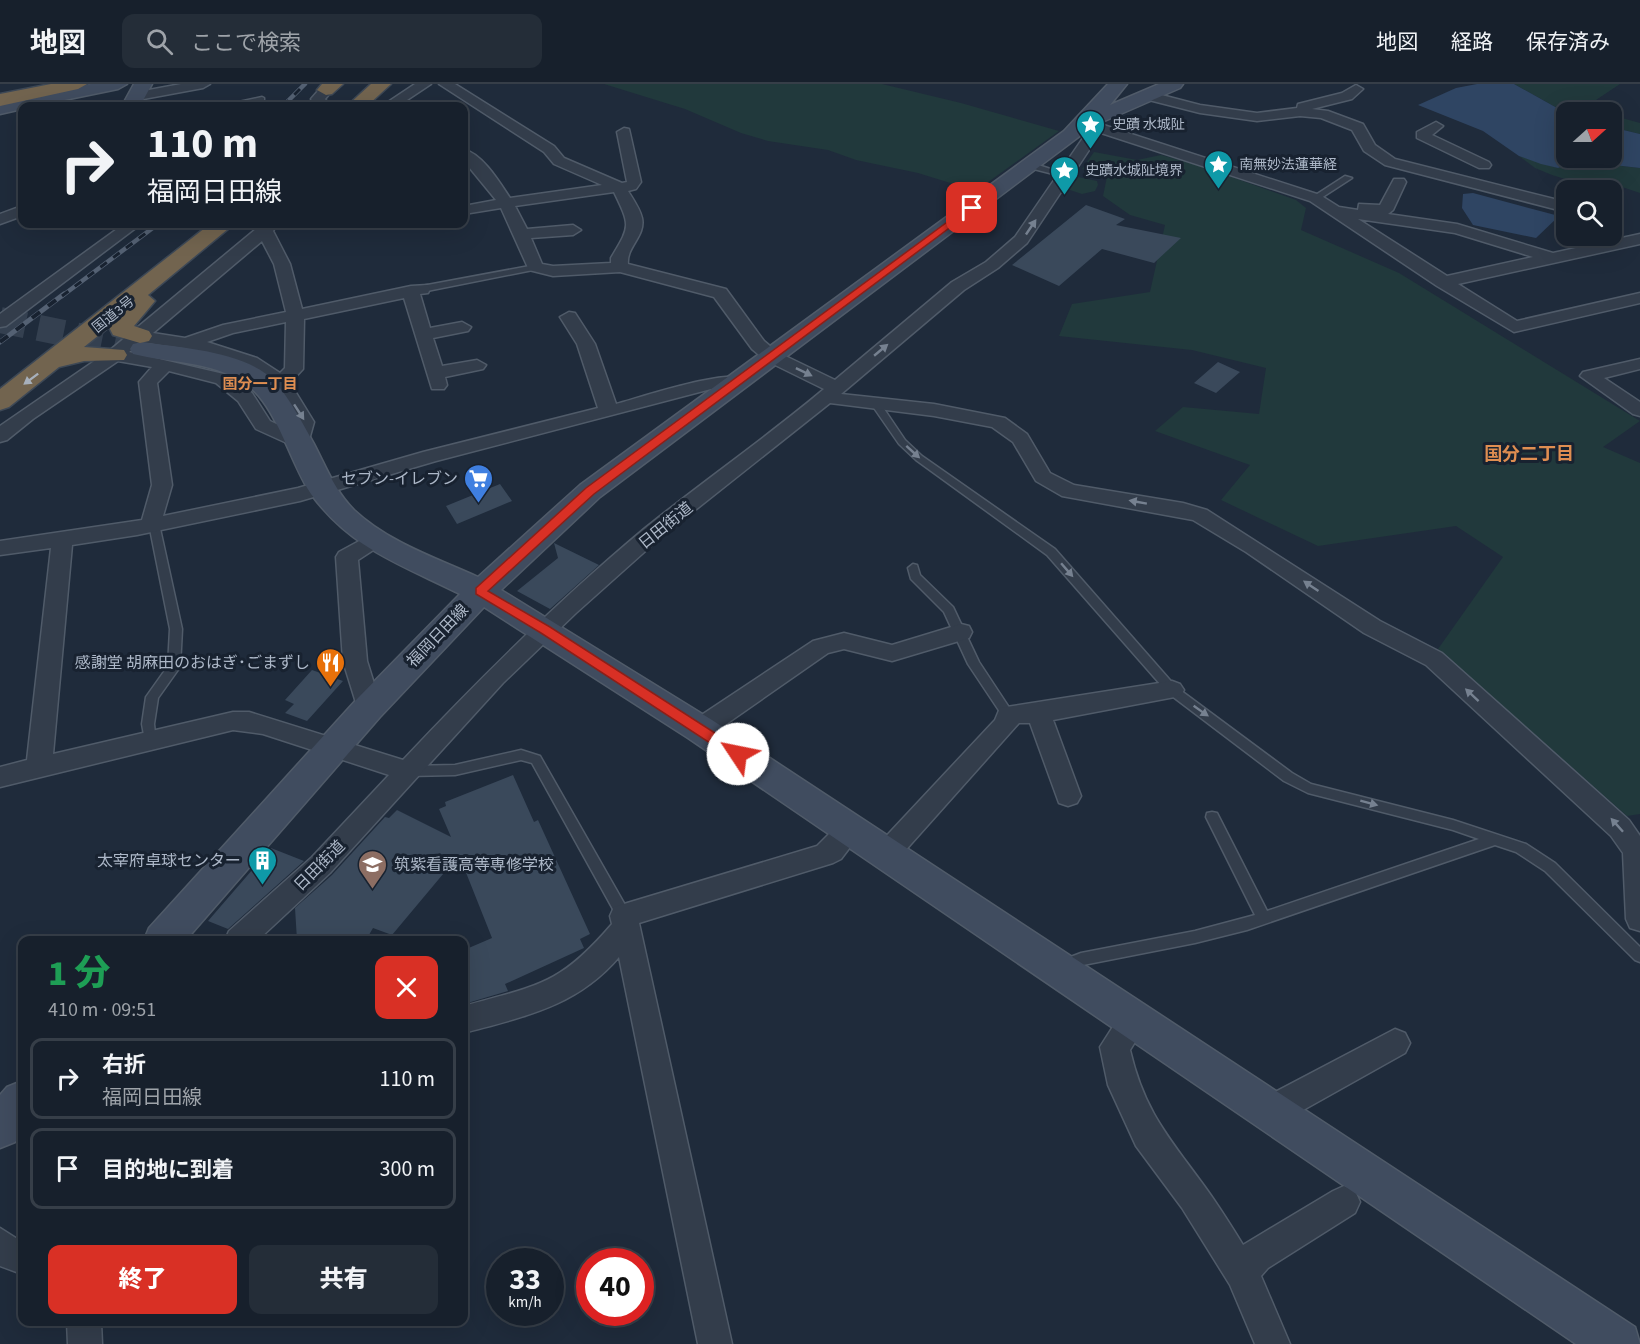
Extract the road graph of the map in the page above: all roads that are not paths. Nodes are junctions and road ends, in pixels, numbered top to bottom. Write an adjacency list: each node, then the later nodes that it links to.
1 (17, 84): 12 (highway)
2 (78, 84): 18 (highway)
3 (118, 84): 19 (main road)
4 (203, 84): 15 (street)
5 (356, 84): 14 (highway)
6 (382, 84): 21 (highway)
7 (424, 84): 22 (street)
8 (446, 84): 35 (street)
9 (1118, 84): 26 (main road, 福岡日田線)
10 (1126, 84): 16 (main road)
11 (1174, 84): 16 (main road)
12 (0, 87)
13 (1356, 89): 24 (street)
14 (328, 94)
15 (138, 95)
16 (1146, 98): 24 (street); 26 (main road)
17 (262, 99): 20 (lane)
18 (0, 100)
19 (30, 102)
20 (245, 102)
21 (361, 102)
22 (395, 102)
23 (18, 104): 25 (main road)
24 (1297, 105): 34 (street)
25 (0, 108)
26 (1085, 123): 30 (main road, 福岡日田線); 31 (street, 日田街道); 38 (street)
27 (1436, 126): 34 (street)
28 (624, 132): 35 (street)
29 (468, 157): 36 (street)
30 (1029, 165): 31 (lane); 67 (main road, 福岡日田線)
31 (1065, 175): 75 (street, 日田街道, one-way to 31)
32 (1348, 178): 38 (lane)
33 (1399, 182): 38 (street)
34 (1468, 182): 40 (street)
35 (619, 187): 39 (street); 55 (street)
36 (495, 188): 37 (street); 39 (street)
37 (474, 191)
38 (1315, 198): 42 (street)
39 (505, 202): 41 (street); 51 (street)
40 (1556, 204)
41 (468, 209)
42 (1329, 209): 53 (street); 56 (street)
43 (18, 212): 44 (street)
44 (0, 219)
45 (127, 228): 60 (street)
46 (208, 228): 64 (highway); 68 (highway, 国道3号); 72 (highway, 国道3号)
47 (267, 228): 64 (street)
48 (268, 228): 59 (street)
49 (573, 230): 51 (street)
50 (1622, 231): 52 (street)
51 (522, 234): 54 (street)
52 (1638, 240): 53 (street)
53 (1549, 257): 56 (street)
54 (535, 267): 55 (street); 57 (lane)
55 (620, 267): 67 (street)
56 (1443, 282): 58 (street)
57 (416, 290): 59 (street); 63 (street)
58 (1640, 298)
59 (295, 314): 65 (street); 74 (street)
60 (4, 315)
61 (569, 317): 79 (street)
62 (462, 327): 63 (street)
63 (424, 335): 71 (street)
64 (141, 342): 65 (street); 66 (street); 81 (main road)
65 (184, 344): 74 (street)
66 (115, 356): 68 (highway); 69 (street); 80 (street)
67 (771, 356): 73 (main road, 福岡日田線); 75 (street, one-way to 75)
68 (53, 362): 76 (highway, 国道3号, one-way to 76)
69 (165, 364): 81 (street); 83 (street)
70 (1640, 364): 78 (street)
71 (477, 365)
72 (0, 374)
73 (738, 381): 79 (street); 88 (main road, 福岡日田線)
74 (280, 383): 81 (street, one-way to 81)
75 (831, 393): 77 (street); 89 (street, 日田街道)
76 (0, 402)
77 (878, 405): 91 (lane, one-way to 91); 105 (street, one-way to 77)
78 (1640, 410)
79 (609, 412): 82 (street)
80 (0, 436)
81 (300, 443): 82 (main road)
82 (321, 487): 83 (street); 85 (main road)
83 (154, 524): 84 (street); 96 (lane)
84 (62, 539): 86 (street); 98 (street)
85 (374, 540): 88 (main road); 92 (street)
86 (0, 548)
87 (913, 568): 90 (lane)
88 (480, 591): 89 (main road); 92 (main road, 福岡日田線)
89 (545, 630): 95 (main road); 99 (street, 日田街道)
90 (961, 632): 94 (lane); 95 (street)
91 (1172, 690): 93 (street); 104 (lane, one-way to 104)
92 (369, 706): 97 (main road, 福岡日田線)
93 (1039, 713): 94 (street); 101 (street)
94 (1008, 715): 106 (street)
95 (700, 729): 103 (main road)
96 (150, 742): 97 (street); 98 (street)
97 (333, 745): 99 (street); 110 (main road, 福岡日田線)
98 (39, 768): 100 (street)
99 (408, 771): 109 (lane); 111 (street, 日田街道)
100 (0, 777)
101 (1068, 796)
102 (1212, 817): 107 (lane)
103 (850, 830): 106 (main road); 109 (street)
104 (1496, 839): 107 (lane); 112 (lane)
105 (1638, 851): 108 (street)
106 (886, 854): 113 (main road)
107 (1264, 918): 113 (lane)
108 (1640, 919)
109 (625, 922): 114 (street); 126 (street)
110 (166, 936)
111 (243, 936)
112 (1640, 956)
113 (1065, 974): 115 (main road)
114 (468, 1018)
115 (1133, 1021): 118 (main road); 123 (street)
116 (1395, 1043): 118 (street)
117 (18, 1107): 119 (main road)
118 (1269, 1112): 128 (main road)
119 (0, 1127)
120 (1344, 1202): 123 (street)
121 (0, 1245): 122 (street)
122 (18, 1256)
123 (1242, 1273): 127 (street)
124 (84, 1326): 125 (street)
125 (85, 1344)
126 (715, 1344)
127 (1273, 1344)
128 (1618, 1344)

